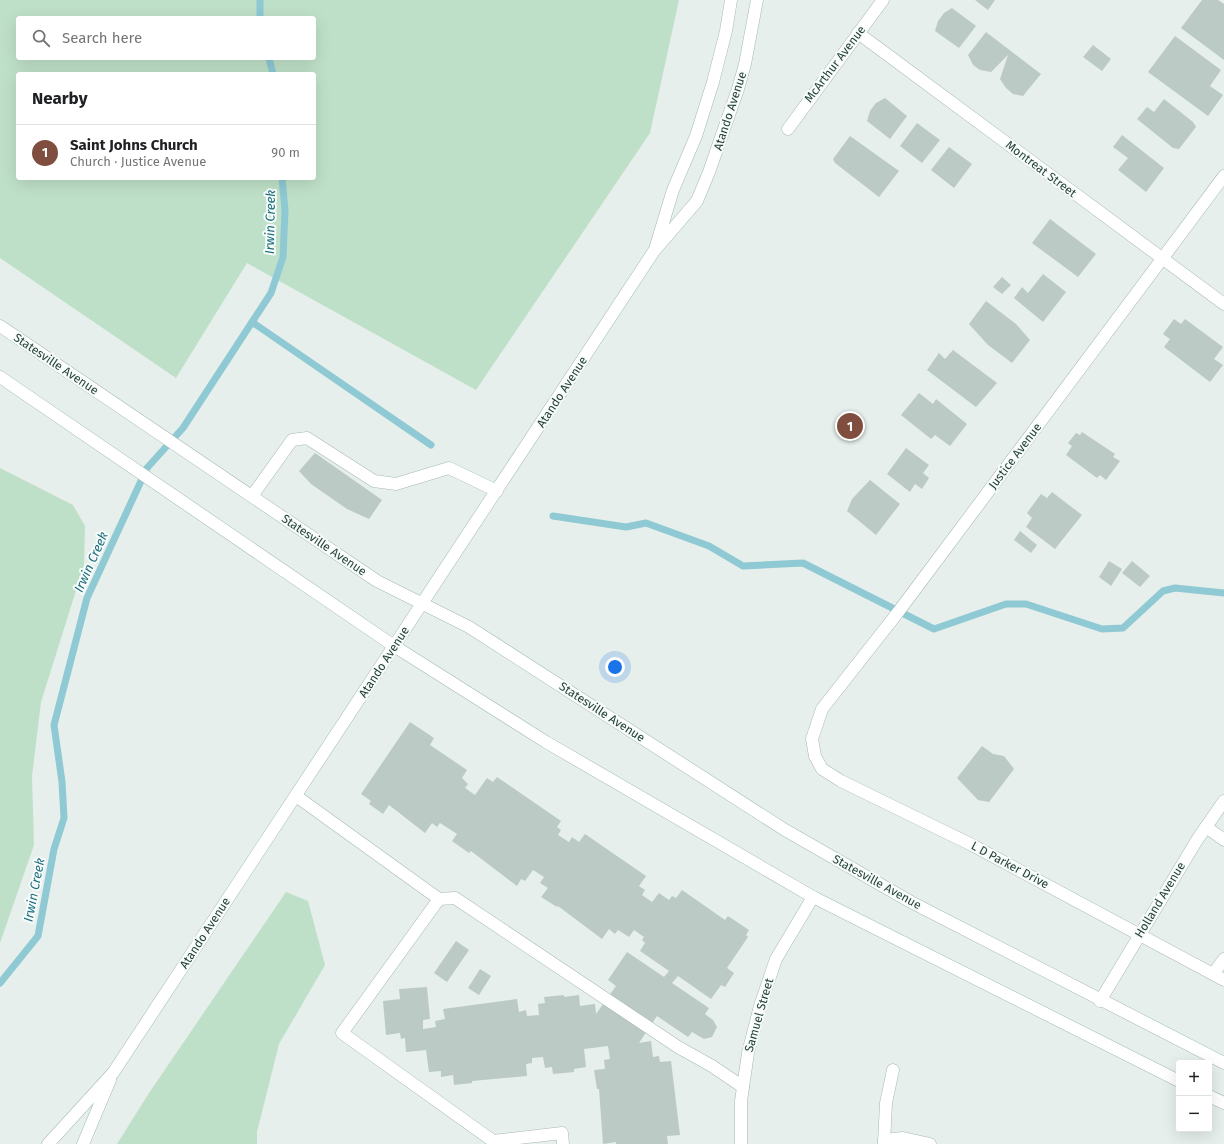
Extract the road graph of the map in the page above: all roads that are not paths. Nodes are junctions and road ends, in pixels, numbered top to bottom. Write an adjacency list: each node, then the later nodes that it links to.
1 (731, 0): 7 (main road, Atando Avenue)
2 (757, 0): 7 (main road, Atando Avenue)
3 (883, 0): 4 (main road, McArthur Avenue)
4 (858, 33): 5 (main road, McArthur Avenue); 8 (main road, Montreat Street)
5 (788, 129)
6 (1224, 176): 8 (main road, Justice Avenue)
7 (654, 252): 12 (main road, Atando Avenue)
8 (1162, 258): 9 (main road, Montreat Street); 16 (main road, Justice Avenue)
9 (1224, 304)
10 (0, 326): 13 (main road, Statesville Avenue)
11 (0, 378): 15 (main road)
12 (497, 491): 13 (main road); 14 (main road, Atando Avenue)
13 (252, 496): 14 (main road, Statesville Avenue)
14 (422, 603): 15 (main road, Atando Avenue); 27 (main road, Statesville Avenue)
15 (394, 646): 17 (main road, Atando Avenue); 21 (main road)
16 (812, 739): 23 (main road, L D Parker Drive)
17 (296, 796): 22 (main road); 30 (main road, Atando Avenue)
18 (1224, 802): 19 (main road, Holland Avenue)
19 (1206, 827): 20 (main road); 23 (main road, Holland Avenue)
20 (1224, 840)
21 (813, 897): 31 (main road); 32 (main road, Samuel Street)
22 (439, 899): 32 (main road); 36 (main road)
23 (1138, 935): 25 (main road, L D Parker Drive); 27 (main road, Holland Avenue)
24 (1224, 959): 25 (main road)
25 (1213, 974): 26 (main road, L D Parker Drive)
26 (1224, 980)
27 (1100, 1001): 28 (main road, Statesville Avenue)
28 (1224, 1063)
29 (893, 1070): 35 (main road)
30 (113, 1074): 37 (main road, Atando Avenue); 38 (main road, Atando Avenue)
31 (1176, 1079)
32 (743, 1087): 40 (main road, Samuel Street)
33 (1212, 1097): 34 (main road)
34 (1224, 1103)
35 (884, 1142): 41 (main road)
36 (494, 1143): 39 (main road)
37 (48, 1144)
38 (83, 1144)
39 (563, 1144)
40 (741, 1144)
41 (930, 1144)

